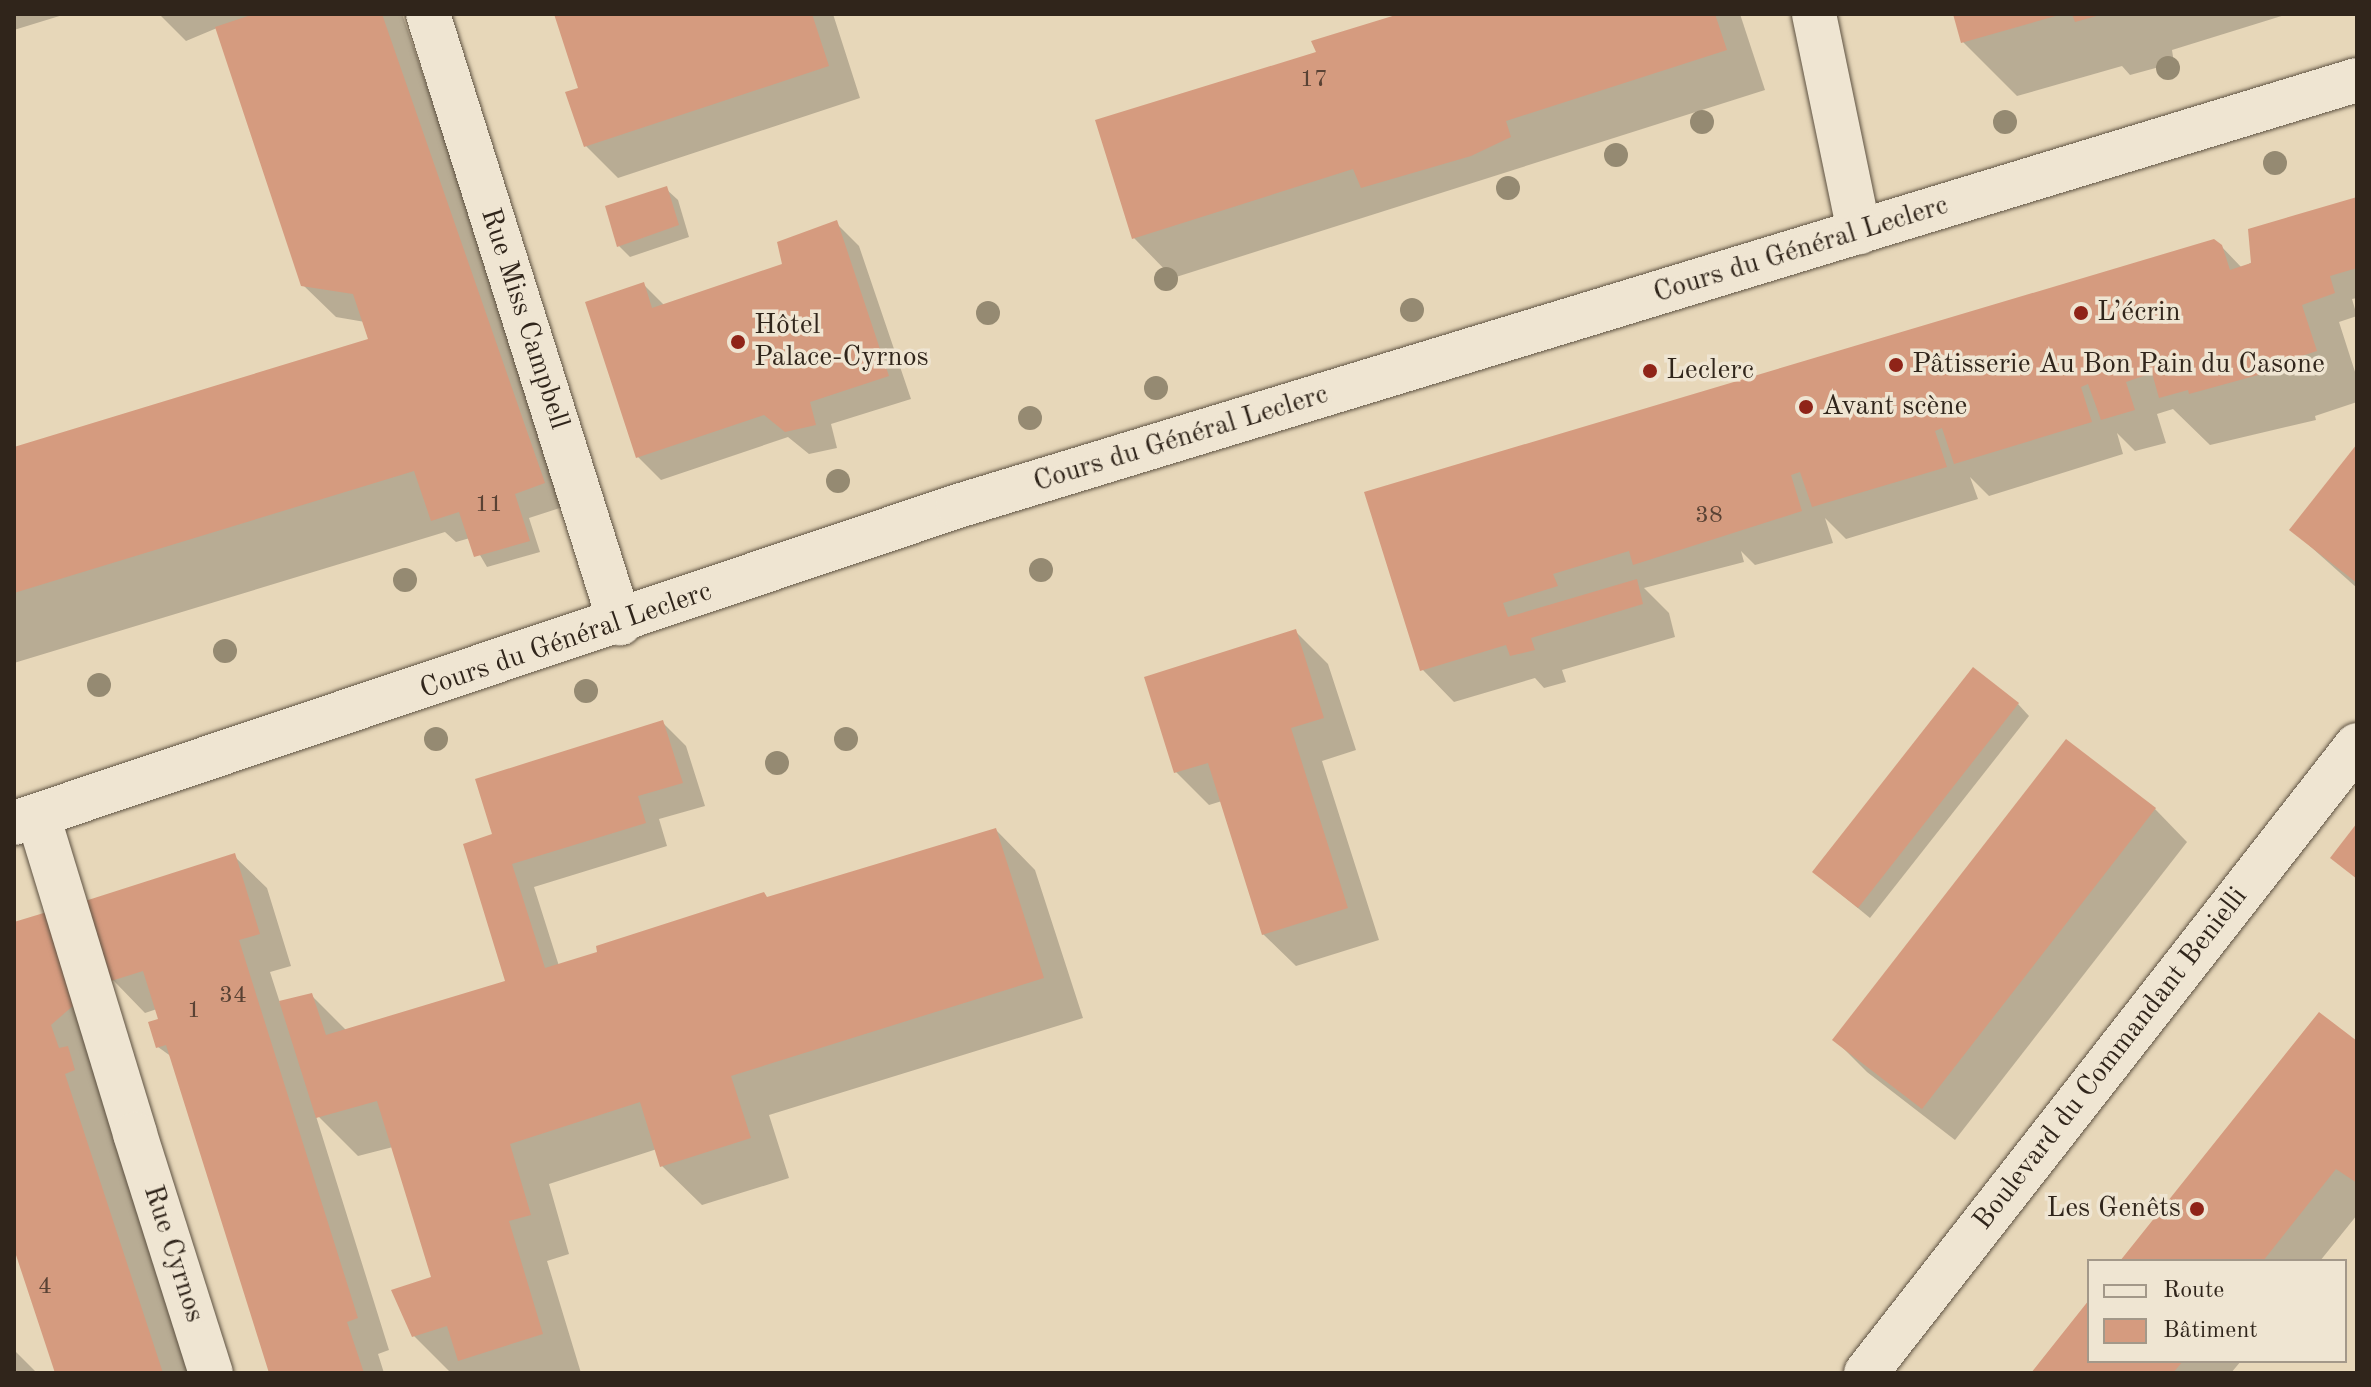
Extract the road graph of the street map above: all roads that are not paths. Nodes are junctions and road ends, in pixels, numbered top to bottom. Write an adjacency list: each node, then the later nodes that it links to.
1 (428, 14): 5 (main road, Rue Miss Campbell)
2 (1814, 14): 4 (main road)
3 (2357, 80): 4 (main road, Cours du Général Leclerc)
4 (1859, 232): 5 (main road, Cours du Général Leclerc)
5 (620, 623): 7 (main road, Cours du Général Leclerc)
6 (2357, 745): 9 (main road, Boulevard du Commandant Benielli)
7 (26, 820): 8 (main road, Rue Cyrnos)
8 (211, 1373)
9 (1866, 1373)

